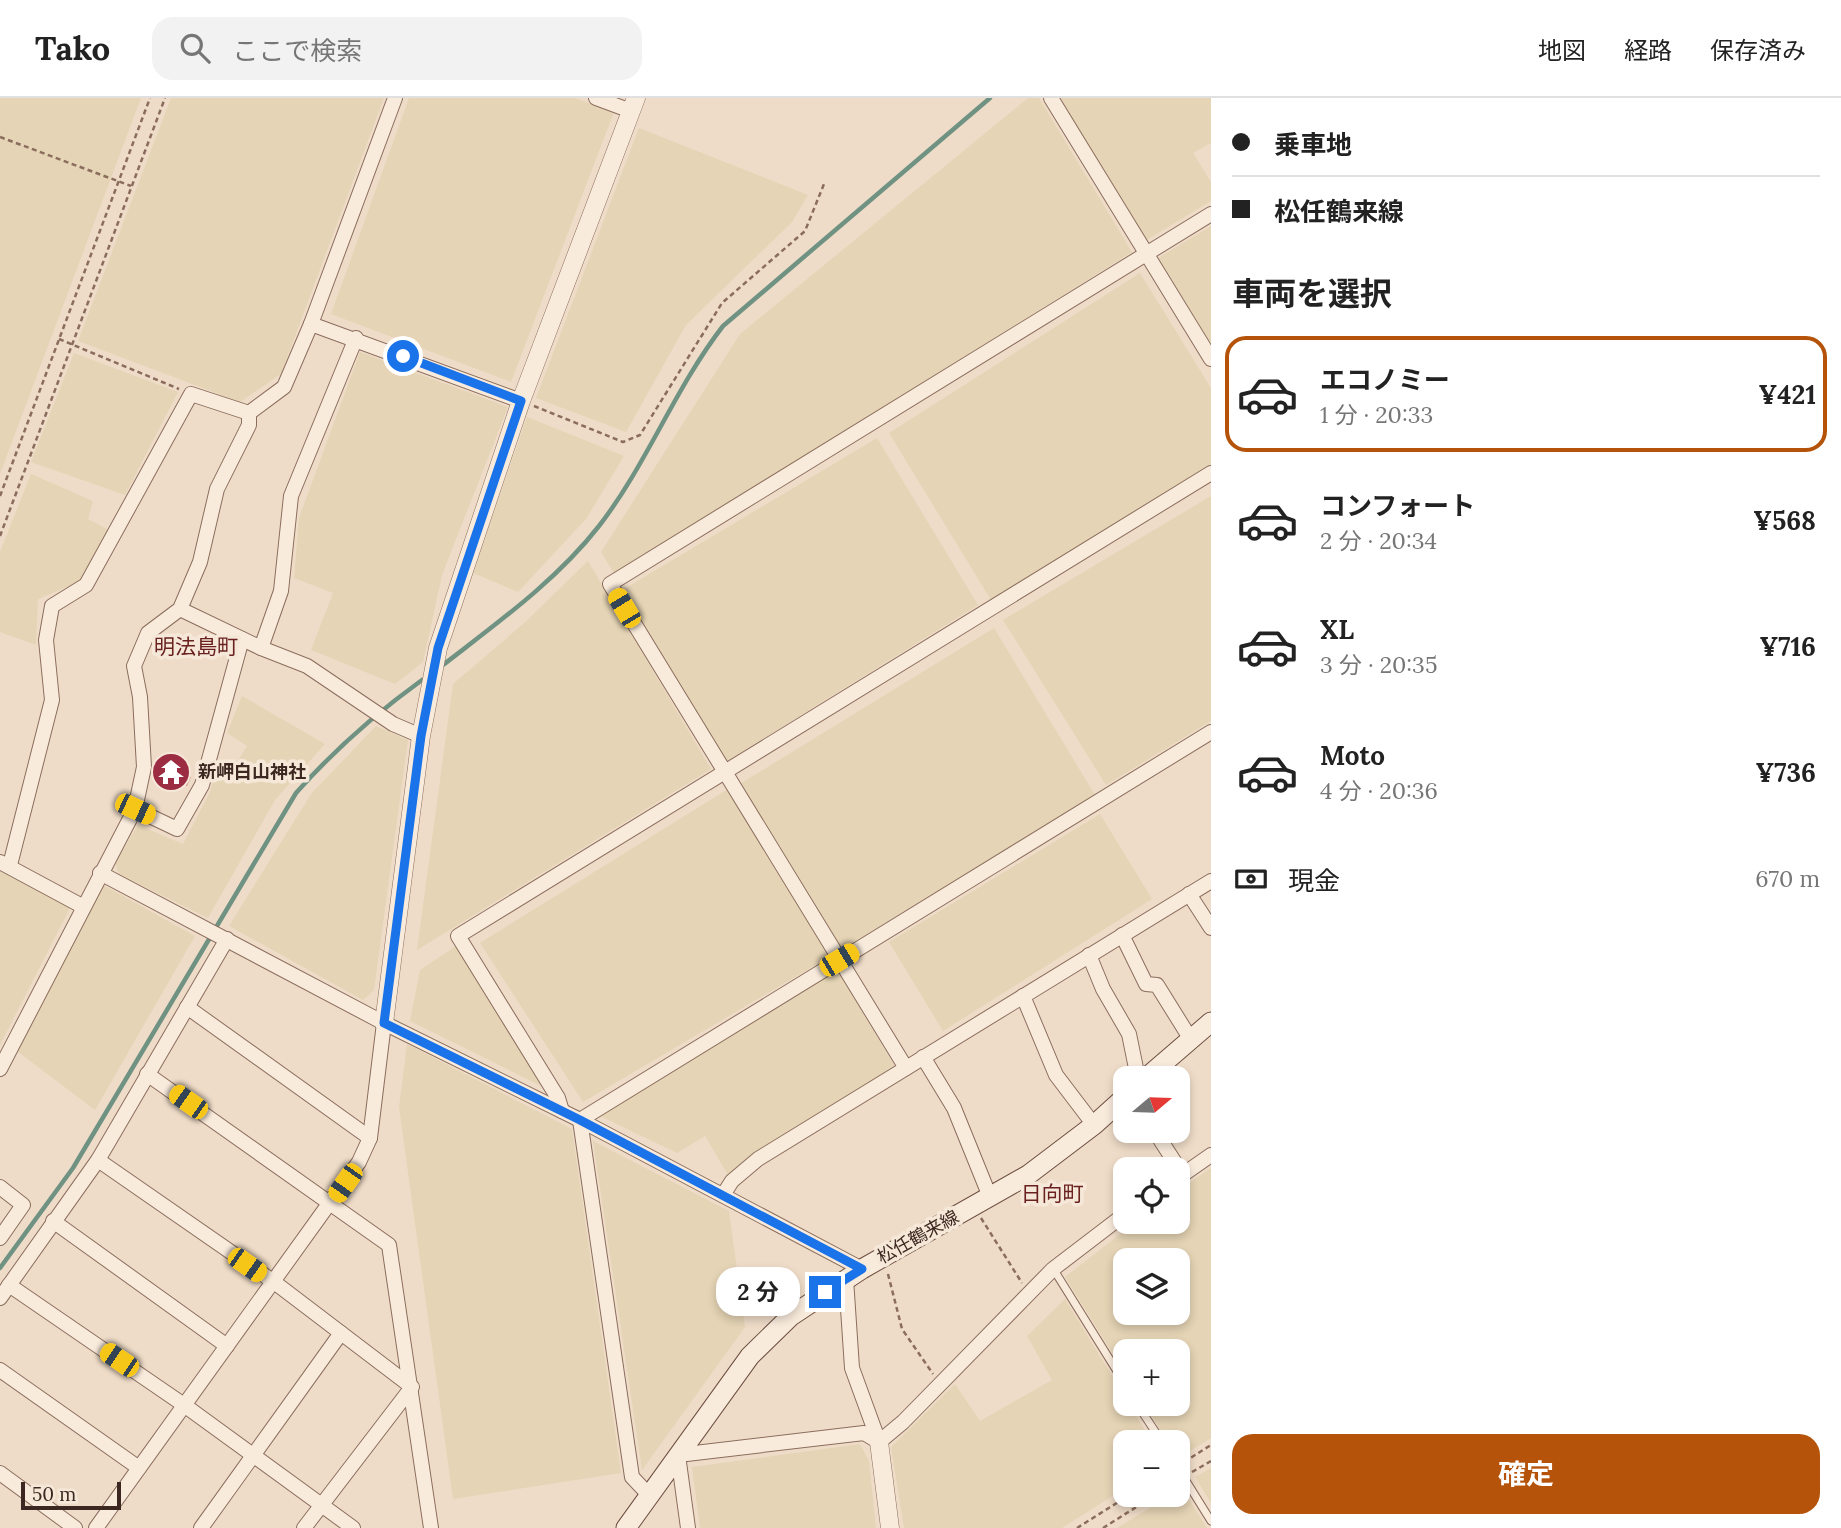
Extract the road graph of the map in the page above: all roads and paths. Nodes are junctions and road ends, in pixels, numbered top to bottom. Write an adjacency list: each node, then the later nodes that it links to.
1 (150, 98): 8 (path)
2 (165, 98): 10 (path)
3 (395, 98): 13 (street)
4 (596, 98): 6 (street)
5 (1051, 98): 12 (street)
6 (633, 104): 19 (street)
7 (0, 136): 8 (path)
8 (118, 182): 10 (path); 15 (path)
9 (824, 184): 19 (path)
10 (131, 186): 16 (path)
11 (1211, 214): 12 (street)
12 (1145, 253): 17 (street); 29 (street)
13 (311, 324): 14 (street); 20 (street)
14 (356, 338): 19 (street); 26 (street)
15 (59, 339): 16 (path); 22 (path)
16 (70, 344): 18 (path); 23 (path)
17 (1211, 359)
18 (191, 394): 20 (street); 31 (street)
19 (521, 401): 28 (street)
20 (249, 413): 24 (street)
21 (1211, 473): 29 (street)
22 (0, 496)
23 (0, 534)
24 (180, 608): 25 (street); 30 (street)
25 (242, 639): 26 (street); 30 (street)
26 (261, 648): 28 (street)
27 (1211, 732): 40 (street)
28 (421, 736): 44 (street)
29 (725, 774): 40 (street); 53 (street)
30 (135, 809): 32 (street)
31 (5, 863): 35 (street)
32 (100, 873): 35 (street); 38 (street)
33 (1211, 881): 34 (street)
34 (1189, 894): 36 (street); 37 (street)
35 (82, 906): 50 (street)
36 (1211, 928)
37 (1122, 935): 39 (street); 45 (street)
38 (223, 937): 42 (street); 44 (street)
39 (1089, 956): 41 (street); 47 (street)
40 (839, 960): 49 (street); 54 (street)
41 (1023, 996): 46 (street); 55 (street)
42 (187, 1007): 51 (street); 56 (street)
43 (1211, 1022): 45 (main road)
44 (384, 1023): 53 (street); 56 (street)
45 (1190, 1038): 48 (main road)
46 (923, 1057): 49 (street); 62 (street)
47 (1136, 1066)
48 (1159, 1066)
49 (906, 1068): 61 (street)
50 (0, 1069)
51 (147, 1074): 58 (street); 63 (street)
52 (1113, 1108): 55 (main road, 松任鶴来線)
53 (562, 1111): 54 (street)
54 (580, 1120): 61 (street); 91 (street)
55 (1094, 1125): 62 (main road, 松任鶴来線)
56 (370, 1139): 63 (street)
57 (1211, 1156): 59 (street)
58 (98, 1160): 64 (street); 70 (street)
59 (1190, 1170)
60 (0, 1187): 66 (street)
61 (723, 1195): 69 (street)
62 (982, 1201): 67 (main road, 松任鶴来線); 72 (path)
63 (331, 1204): 70 (street); 79 (street)
64 (53, 1221): 71 (street); 75 (street)
65 (1113, 1223): 68 (street)
66 (0, 1238)
67 (884, 1257): 69 (main road, 松任鶴来線); 78 (path)
68 (1054, 1269): 72 (street); 76 (lane)
69 (854, 1274): 81 (street); 84 (main road, 松任鶴来線)
70 (274, 1282): 74 (street); 75 (street)
71 (9, 1285): 73 (street); 80 (street)
72 (1028, 1293): 78 (street)
73 (0, 1298)
74 (341, 1333): 79 (street); 83 (street)
75 (226, 1346): 80 (street)
76 (1113, 1365)
77 (0, 1370): 87 (street)
78 (940, 1382): 81 (street)
79 (412, 1387): 92 (street); 101 (street)
80 (184, 1405): 83 (street); 87 (street)
81 (879, 1442): 84 (street); 104 (street)
82 (1211, 1445): 85 (path)
83 (254, 1455): 92 (street); 98 (street)
84 (678, 1455): 91 (main road, 松任鶴来線); 103 (street)
85 (1190, 1458)
86 (1211, 1461): 89 (path)
87 (139, 1468): 97 (street)
88 (0, 1473): 96 (street)
89 (1190, 1474)
90 (1190, 1488): 95 (lane)
91 (649, 1495): 102 (main road, 松任鶴来線)
92 (321, 1504): 99 (street); 100 (street)
93 (1113, 1505): 105 (path)
94 (1136, 1507): 106 (path)
95 (1211, 1521)
96 (75, 1528)
97 (96, 1528)
98 (201, 1528)
99 (304, 1528)
100 (354, 1528)
101 (431, 1528)
102 (626, 1528)
103 (688, 1528)
104 (890, 1528)
105 (1077, 1528)
106 (1103, 1528)

